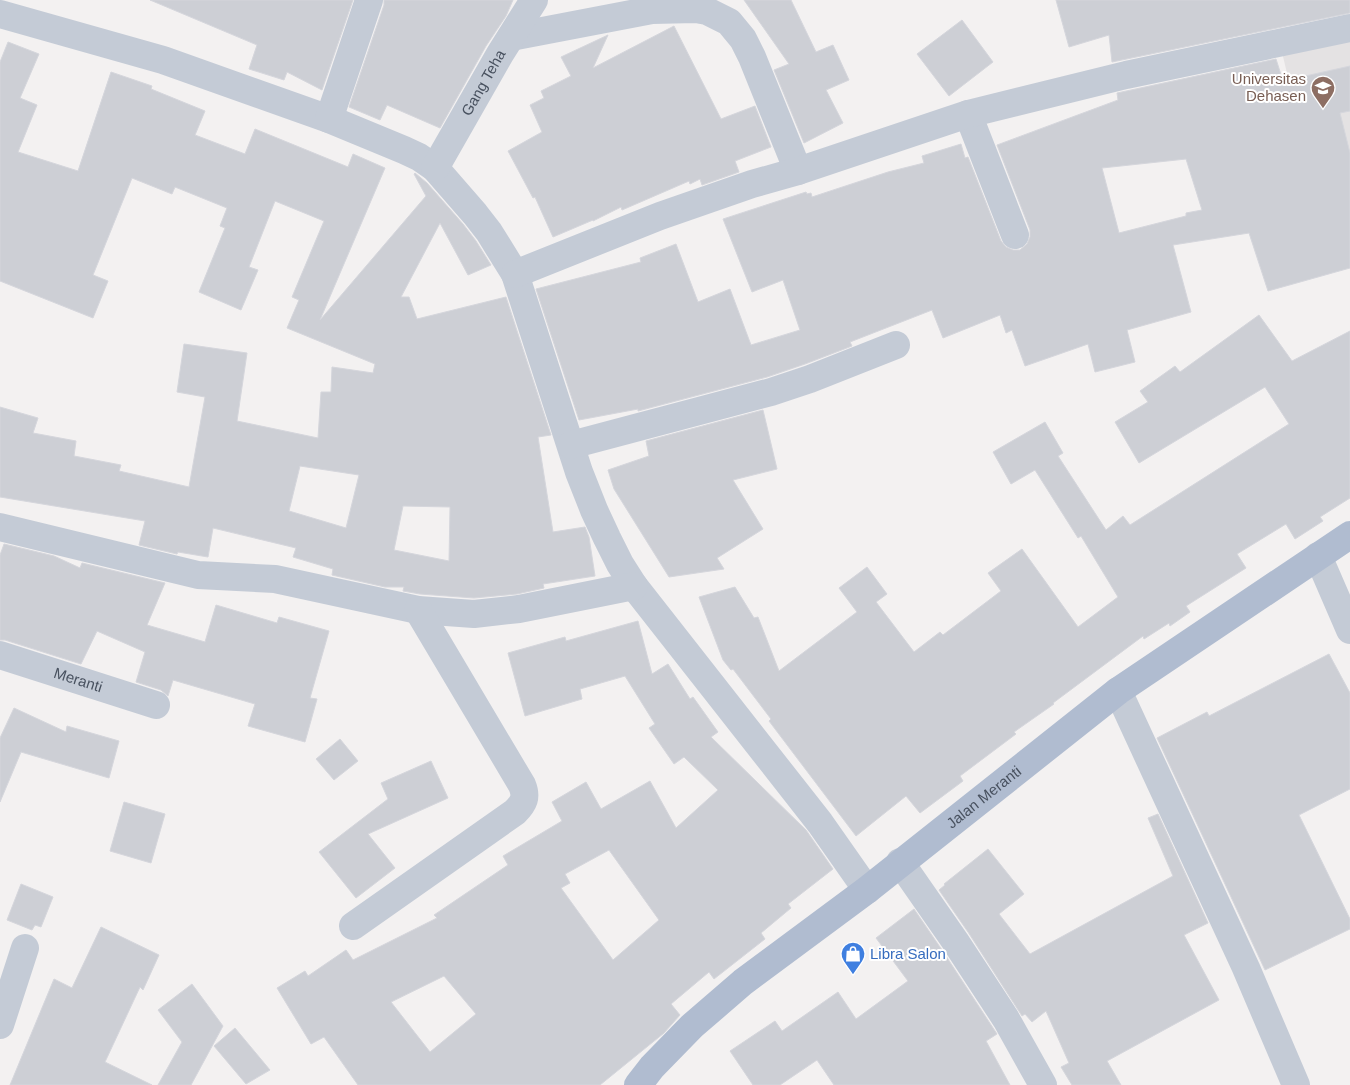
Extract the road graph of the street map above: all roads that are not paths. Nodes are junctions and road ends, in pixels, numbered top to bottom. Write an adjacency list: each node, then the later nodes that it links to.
1 (1, 0): 4 (street)
2 (369, 0): 9 (street)
3 (534, 0): 7 (street, Gang Teha)
4 (0, 5)
5 (0, 14): 9 (street)
6 (1350, 28): 8 (street)
7 (511, 37): 10 (street, Gang Teha); 11 (street)
8 (968, 114): 11 (street); 12 (street)
9 (329, 119): 10 (street)
10 (435, 168): 13 (street)
11 (798, 172): 13 (street)
12 (1015, 235)
13 (515, 274): 15 (street)
14 (896, 345): 15 (street)
15 (571, 444): 19 (street)
16 (0, 528): 20 (street)
17 (1350, 535): 18 (main road, Jalan Meranti)
18 (1318, 556): 21 (street); 23 (main road, Jalan Meranti)
19 (634, 586): 20 (street); 26 (street)
20 (418, 610): 27 (street)
21 (1350, 630)
22 (0, 655): 24 (street, Meranti)
23 (1118, 691): 25 (main road, Jalan Meranti); 32 (street)
24 (156, 705)
25 (900, 862): 26 (main road, Jalan Meranti); 31 (street)
26 (867, 890): 30 (main road, Jalan Meranti)
27 (353, 926)
28 (25, 948): 29 (street)
29 (0, 1025)
30 (638, 1085)
31 (1043, 1085)
32 (1296, 1085)

